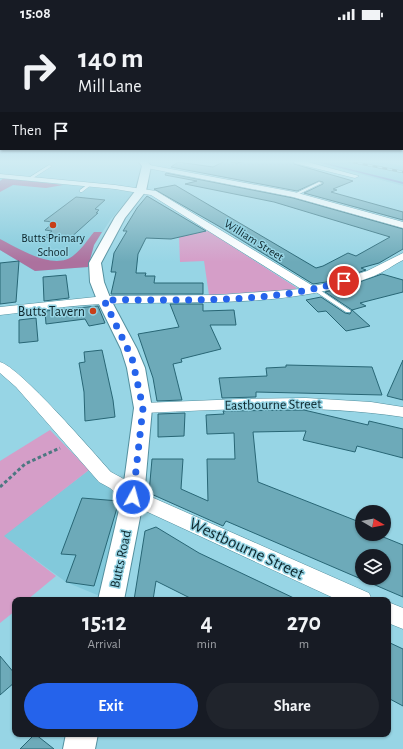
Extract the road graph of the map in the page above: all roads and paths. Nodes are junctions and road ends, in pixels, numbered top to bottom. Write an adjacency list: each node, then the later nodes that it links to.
1 (137, 195): 8 (street, Butts Road)
2 (156, 195): 7 (street, William Street)
3 (294, 195): 4 (street)
4 (403, 225)
5 (403, 256): 6 (street)
6 (398, 264): 7 (street)
7 (313, 290): 8 (street); 10 (lane)
8 (104, 300): 9 (street); 12 (street, Butts Road)
9 (0, 311)
10 (348, 311)
11 (0, 366): 14 (street, Westbourne Street)
12 (143, 408): 13 (street, Eastbourne Street); 16 (street, Butts Road)
13 (403, 412)
14 (74, 442): 15 (path); 16 (street, Westbourne Street)
15 (0, 487)
16 (133, 497): 17 (street, Butts Road); 18 (street, Westbourne Street)
17 (112, 597)
18 (354, 597)
19 (391, 613): 20 (street)
20 (403, 618)
21 (81, 737): 22 (street)
22 (79, 749)

